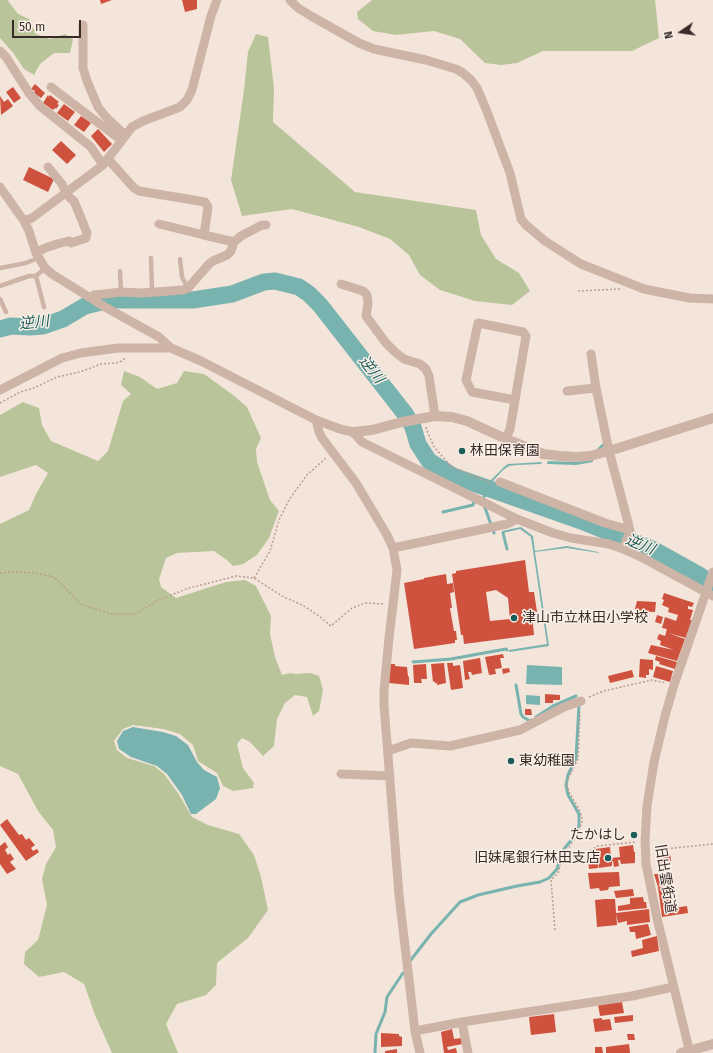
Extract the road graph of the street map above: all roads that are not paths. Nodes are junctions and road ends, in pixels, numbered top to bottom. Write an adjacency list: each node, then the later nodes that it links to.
1 (217, 0): 6 (street)
2 (290, 0): 30 (street)
3 (83, 25): 6 (street)
4 (0, 51): 7 (street)
5 (51, 87): 6 (street)
6 (125, 136): 7 (street)
7 (105, 162): 10 (street); 14 (street)
8 (48, 167): 10 (street)
9 (0, 187): 11 (street)
10 (66, 193): 11 (street); 16 (street)
11 (24, 221): 16 (street)
12 (160, 224): 14 (street)
13 (266, 225): 15 (street)
14 (204, 235): 15 (street)
15 (234, 242): 25 (street)
16 (37, 255): 19 (lane); 20 (street)
17 (151, 258): 27 (lane)
18 (180, 259): 25 (lane)
19 (0, 268)
20 (45, 268): 22 (lane); 29 (street)
21 (120, 271): 26 (lane)
22 (36, 276): 24 (lane); 31 (lane)
23 (340, 284): 39 (street)
24 (0, 286)
25 (188, 288): 27 (street)
26 (121, 292): 27 (street); 29 (street)
27 (152, 292)
28 (0, 299): 32 (lane)
29 (92, 299): 33 (street)
30 (713, 299)
31 (44, 307)
32 (6, 312)
33 (171, 348): 36 (street); 41 (street)
34 (591, 354): 35 (street)
35 (596, 388): 37 (street); 44 (street)
36 (0, 390)
37 (567, 391)
38 (515, 400): 38 (street); 43 (street)
39 (427, 418): 42 (street); 43 (street)
40 (713, 418): 44 (street)
41 (316, 420): 42 (street); 48 (street)
42 (353, 432): 46 (street)
43 (506, 439): 44 (street)
44 (609, 451): 47 (street)
45 (500, 482): 47 (street)
46 (516, 519): 47 (street); 48 (street)
47 (627, 539): 50 (street)
48 (393, 548): 52 (street)
49 (712, 574): 50 (street, 旧出雲街道)
50 (709, 592): 55 (street, 旧出雲街道)
51 (581, 700): 52 (street)
52 (388, 751): 54 (street)
53 (341, 774): 54 (street)
54 (390, 776): 57 (street)
55 (673, 987): 56 (street); 59 (street, 旧出雲街道)
56 (462, 1022): 57 (street); 61 (street)
57 (414, 1031): 60 (street)
58 (713, 1044): 59 (street)
59 (687, 1052)
60 (420, 1053)
61 (468, 1053)

